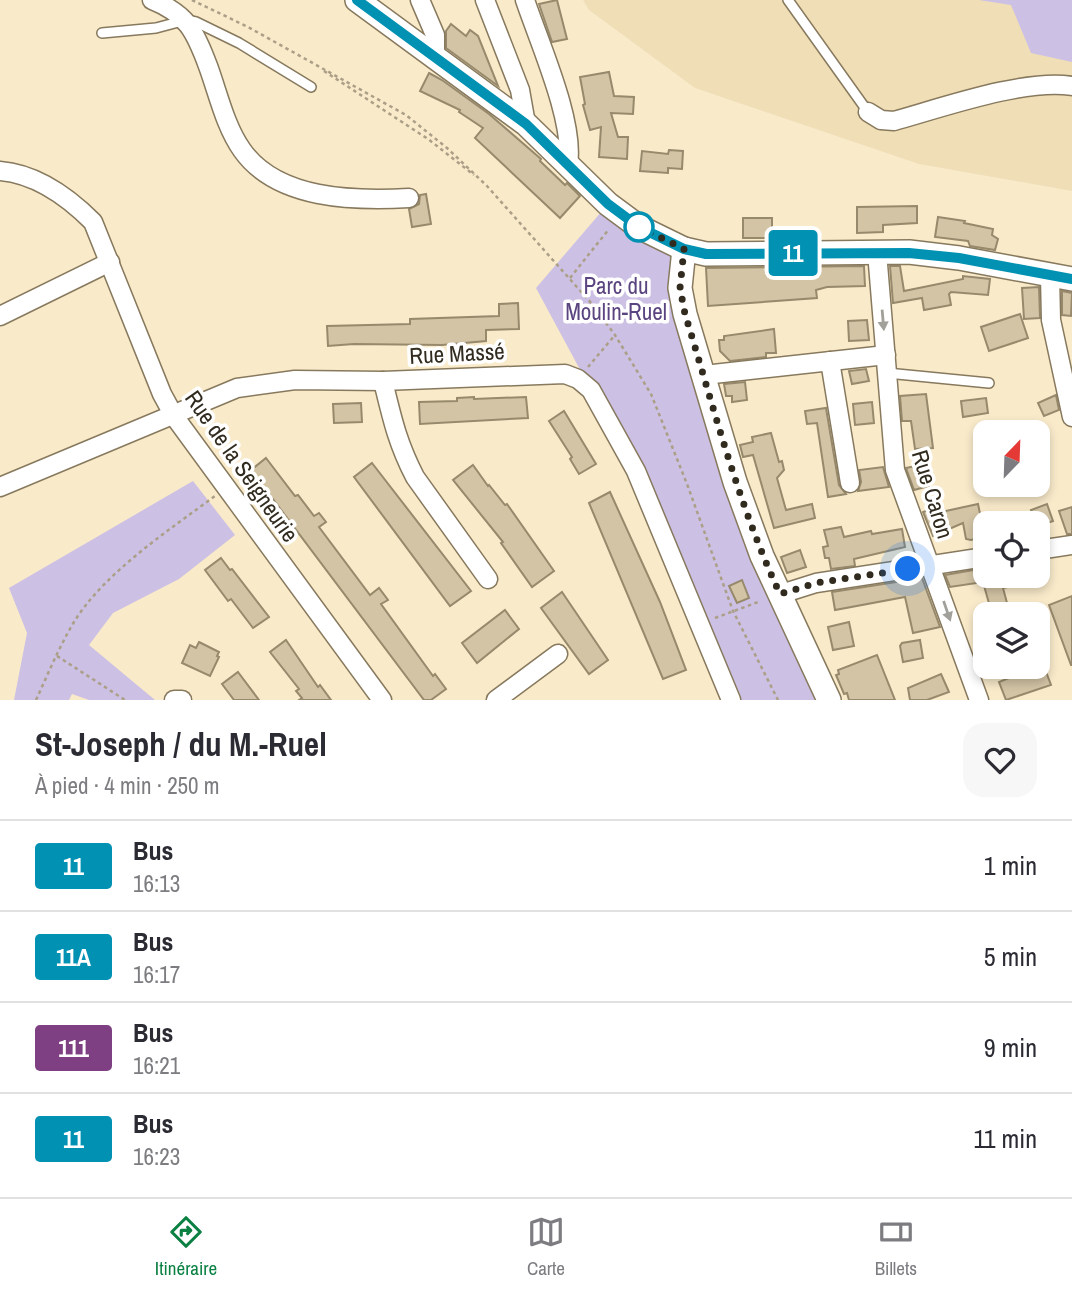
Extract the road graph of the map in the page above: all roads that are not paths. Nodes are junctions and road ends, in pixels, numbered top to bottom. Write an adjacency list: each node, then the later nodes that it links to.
1 (152, 0): 7 (street)
2 (357, 0): 9 (street)
3 (420, 0): 9 (street)
4 (485, 0): 13 (street)
5 (525, 0): 14 (street)
6 (788, 0): 12 (lane)
7 (186, 20): 8 (lane); 10 (lane); 16 (street)
8 (102, 33)
9 (435, 59): 13 (street)
10 (312, 86)
11 (1072, 86): 12 (street)
12 (868, 112)
13 (526, 124): 14 (street)
14 (568, 164): 17 (street)
15 (0, 171): 19 (street, Rue de la Seigneurie)
16 (409, 198)
17 (684, 249): 18 (street); 25 (street)
18 (877, 252): 20 (street); 22 (street, Rue Caron, one-way to 22)
19 (110, 262): 21 (street); 28 (street, Rue de la Seigneurie)
20 (1061, 277): 29 (street)
21 (0, 316)
22 (886, 355): 23 (street); 24 (street, Rue Caron)
23 (830, 361): 25 (street); 30 (street)
24 (887, 373): 27 (lane); 35 (street, Rue Caron)
25 (704, 375): 37 (street)
26 (383, 381): 28 (street, Rue Massé); 36 (street); 43 (street, Rue Massé)
27 (989, 383)
28 (174, 416): 31 (street, Rue Massé); 41 (street, Rue de la Seigneurie)
29 (1072, 417)
30 (850, 482)
31 (0, 487)
32 (1072, 546): 33 (street)
33 (1050, 549)
34 (973, 559): 35 (street)
35 (930, 565): 37 (street); 45 (street, Rue Caron, one-way to 45)
36 (488, 579)
37 (780, 594): 44 (street)
38 (558, 654): 42 (street)
39 (174, 700): 40 (street)
40 (182, 700)
41 (382, 700)
42 (496, 700)
43 (732, 700)
44 (829, 700)
45 (979, 700)

